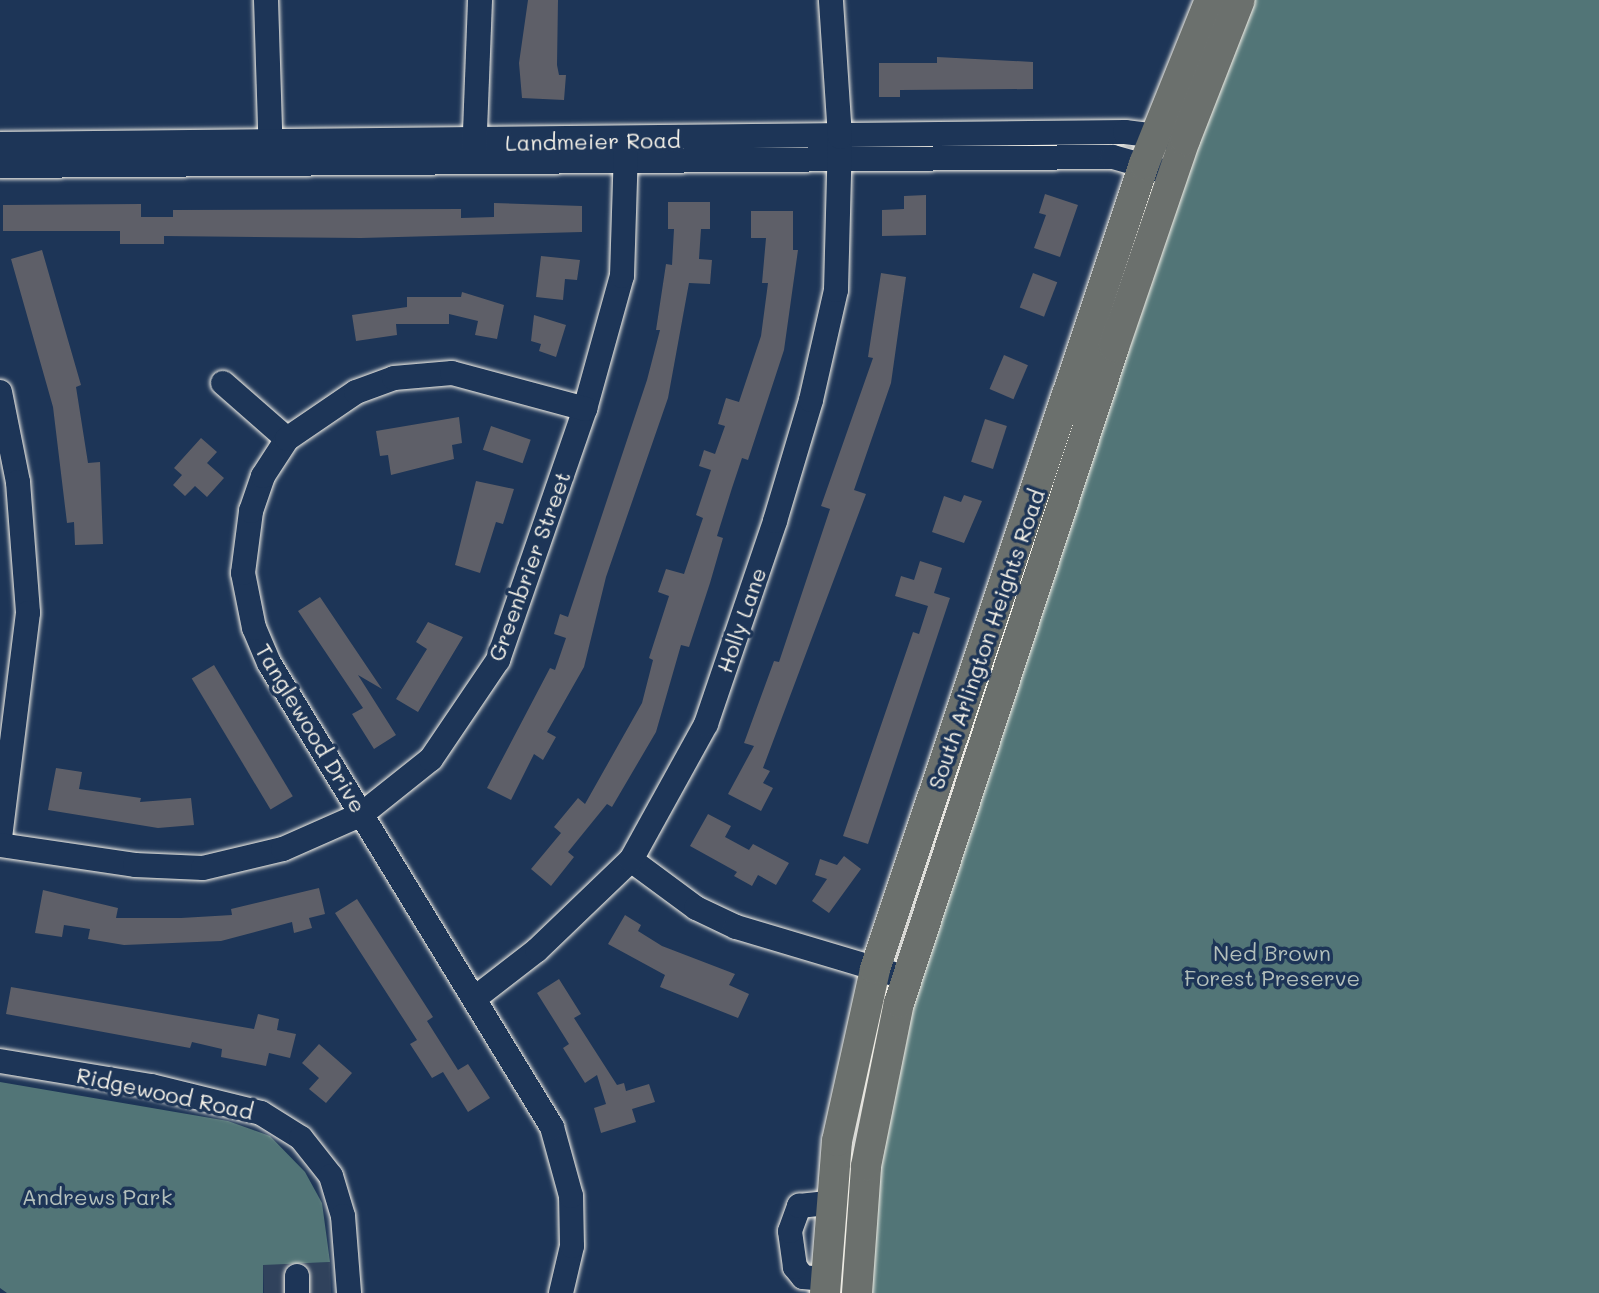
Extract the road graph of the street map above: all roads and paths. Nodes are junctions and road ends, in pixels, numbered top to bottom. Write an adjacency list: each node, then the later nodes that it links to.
1 (266, 0): 12 (street)
2 (480, 0): 11 (street)
3 (831, 0): 9 (street, Holly Lane)
4 (1210, 0): 6 (main road, South Arlington Heights Road)
5 (1240, 0): 7 (main road, South Arlington Heights Road)
6 (1155, 134): 7 (street, Landmeier Road); 9 (street, Landmeier Road); 13 (main road, South Arlington Heights Road)
7 (1185, 140): 15 (main road, South Arlington Heights Road)
8 (0, 144): 12 (street, Landmeier Road)
9 (841, 148): 10 (street, Landmeier Road); 13 (street, Landmeier Road); 23 (street, Holly Lane)
10 (626, 152): 11 (street, Landmeier Road); 18 (street, Greenbrier Street)
11 (474, 154): 12 (street, Landmeier Road)
12 (271, 155): 14 (street, Landmeier Road)
13 (1144, 164): 15 (street, Landmeier Road); 24 (main road, South Arlington Heights Road)
14 (0, 166)
15 (1173, 174): 25 (main road, South Arlington Heights Road)
16 (223, 383): 19 (street)
17 (0, 392): 21 (street)
18 (585, 409): 19 (street, Tanglewood Drive); 20 (street, Greenbrier Street)
19 (287, 439): 20 (street, Tanglewood Drive)
20 (362, 814): 22 (street, Greenbrier Street); 26 (street, Tanglewood Drive)
21 (0, 837)
22 (0, 845)
23 (631, 860): 24 (street); 26 (street, Holly Lane)
24 (875, 969): 25 (street); 28 (main road, South Arlington Heights Road)
25 (907, 978): 31 (main road, South Arlington Heights Road)
26 (475, 998): 30 (street, Tanglewood Drive)
27 (0, 1061): 29 (street, Ridgewood Road)
28 (825, 1286)
29 (349, 1293)
30 (561, 1293)
31 (857, 1293)

